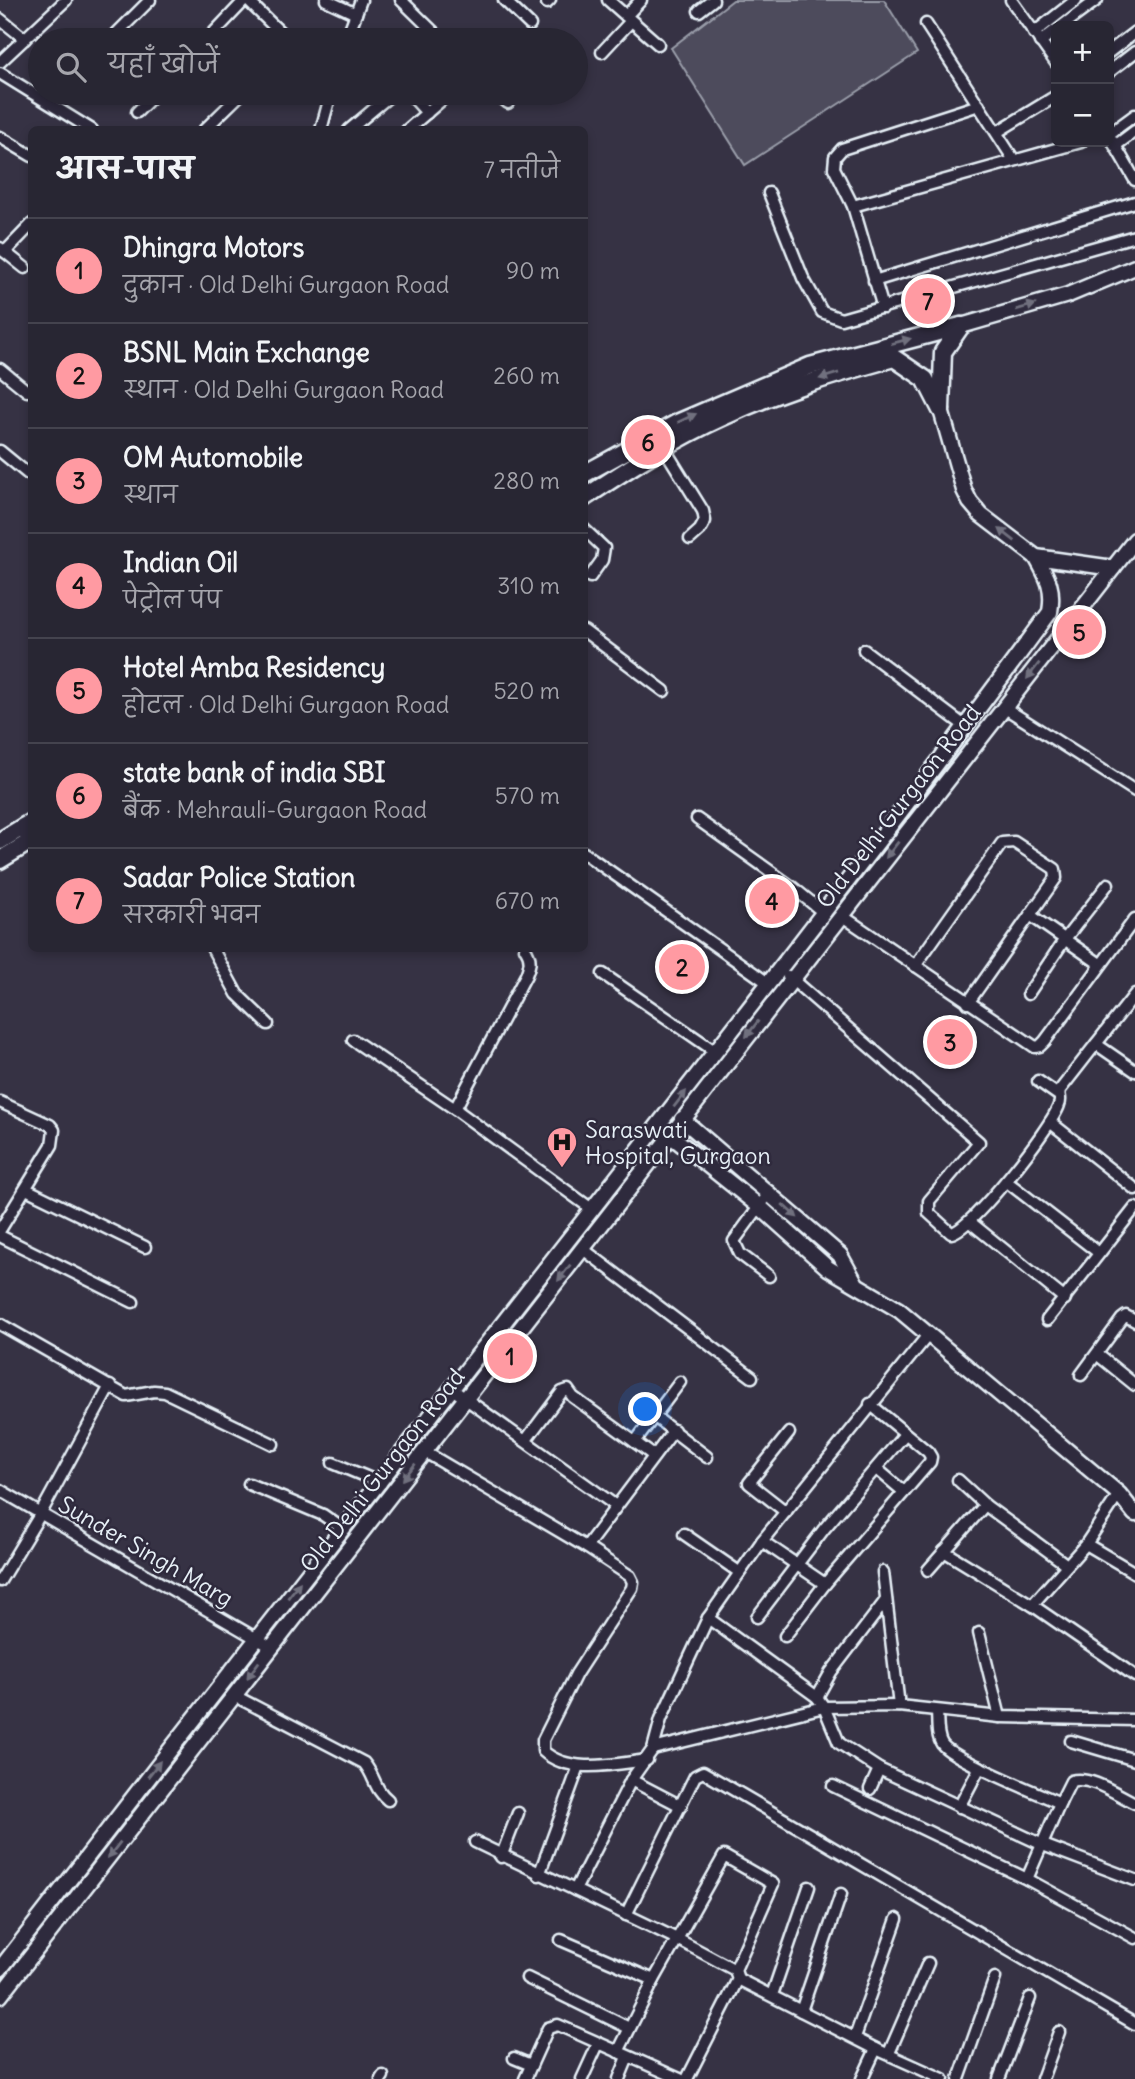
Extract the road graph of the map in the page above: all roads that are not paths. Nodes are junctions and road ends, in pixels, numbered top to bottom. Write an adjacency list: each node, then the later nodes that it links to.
1 (66, 0): 21 (street)
2 (150, 0): 22 (street)
3 (246, 0): 23 (street); 24 (street)
4 (326, 0): 15 (street)
5 (361, 0): 15 (street)
6 (401, 0): 26 (street)
7 (504, 0): 19 (street)
8 (608, 0): 16 (street)
9 (641, 0): 16 (street)
10 (713, 0): 14 (street)
11 (1011, 0): 30 (street)
12 (1076, 0): 30 (street)
13 (1097, 0): 18 (street)
14 (699, 11)
15 (356, 14): 25 (street)
16 (629, 18): 32 (street); 34 (street)
17 (0, 19): 31 (street)
18 (1069, 21)
19 (530, 24)
20 (926, 24): 49 (street)
21 (37, 28)
22 (122, 28)
23 (218, 28)
24 (274, 28)
25 (352, 28)
26 (430, 28)
27 (1051, 32): 30 (street)
28 (1135, 32): 33 (street)
29 (28, 36): 31 (street)
30 (1037, 38): 36 (street)
31 (25, 39): 37 (street)
32 (658, 44)
33 (1114, 48)
34 (602, 52)
35 (1135, 52): 38 (street)
36 (1051, 56)
37 (0, 62)
38 (1114, 68)
39 (0, 73): 40 (street)
40 (28, 90)
41 (1051, 99): 60 (street)
42 (52, 105): 53 (street)
43 (144, 105): 50 (street)
44 (230, 105): 54 (street)
45 (328, 105): 55 (street)
46 (379, 105): 56 (street)
47 (419, 105): 51 (street)
48 (436, 105): 51 (street)
49 (979, 105): 60 (street); 69 (street)
50 (137, 112)
51 (427, 113): 57 (street)
52 (1135, 115): 58 (street)
53 (86, 126)
54 (208, 126)
55 (322, 126)
56 (354, 126)
57 (412, 126)
58 (1114, 131)
59 (1135, 131): 62 (street)
60 (997, 132): 65 (street)
61 (0, 137): 64 (street)
62 (1115, 146): 66 (street)
63 (1062, 147): 65 (street)
64 (28, 154)
65 (1014, 160): 69 (street)
66 (1135, 180)
67 (769, 193): 76 (street)
68 (1135, 202): 75 (street)
69 (852, 206): 75 (street)
70 (28, 228): 72 (street)
71 (1135, 236): 76 (street)
72 (3, 250): 74 (street)
73 (1135, 267): 77 (main road, one-way to 73)
74 (25, 268)
75 (874, 281): 76 (street)
76 (883, 309)
77 (961, 326): 80 (main road); 83 (main road, one-way to 77)
78 (0, 369): 79 (street)
79 (27, 391)
80 (941, 410): 81 (main road, one-way to 81); 89 (main road, one-way to 80)
81 (664, 448): 85 (main road); 87 (street)
82 (0, 451): 84 (street)
83 (588, 472)
84 (28, 474)
85 (588, 495)
86 (588, 533): 91 (street)
87 (691, 538)
88 (1135, 540): 90 (main road, Old Delhi Gurgaon Road)
89 (1036, 557): 90 (main road); 96 (main road, Old Delhi Gurgaon Road)
90 (1113, 568): 95 (main road, Old Delhi Gurgaon Road, one-way to 95)
91 (590, 577)
92 (588, 634): 94 (street)
93 (864, 650): 96 (street)
94 (664, 691)
95 (1005, 708): 98 (main road, Old Delhi Gurgaon Road); 99 (street)
96 (966, 727): 97 (main road, Old Delhi Gurgaon Road)
97 (956, 739): 98 (main road); 107 (main road, Old Delhi Gurgaon Road)
98 (971, 751): 108 (main road, Old Delhi Gurgaon Road, one-way to 108)
99 (1135, 791)
100 (697, 820): 107 (street)
101 (28, 830): 103 (main road)
102 (28, 831): 105 (main road)
103 (0, 841)
104 (588, 856): 119 (street)
105 (0, 860)
106 (1108, 884): 111 (street)
107 (823, 912): 116 (main road, Old Delhi Gurgaon Road)
108 (841, 915): 115 (street); 118 (main road, Old Delhi Gurgaon Road)
109 (1030, 915): 111 (street); 115 (street); 122 (street)
110 (1135, 919): 114 (street)
111 (1065, 939): 114 (street); 120 (street)
112 (214, 952): 123 (street)
113 (528, 952): 131 (street)
114 (1100, 964): 122 (street)
115 (915, 966): 122 (street)
116 (779, 970): 118 (street); 119 (main road, Old Delhi Gurgaon Road)
117 (603, 974): 126 (street)
118 (792, 978): 132 (main road, Old Delhi Gurgaon Road, one-way to 132); 142 (street)
119 (768, 983): 126 (main road, Old Delhi Gurgaon Road)
120 (1028, 994)
121 (1135, 994): 125 (street)
122 (968, 1003)
123 (268, 1024)
124 (353, 1040): 131 (street)
125 (1096, 1044): 127 (street); 129 (street)
126 (716, 1052): 141 (main road, Old Delhi Gurgaon Road, one-way to 126)
127 (1135, 1071)
128 (1038, 1081): 129 (street)
129 (1059, 1095): 133 (street)
130 (0, 1102): 136 (street)
131 (455, 1109): 141 (street)
132 (682, 1119): 134 (main road, Old Delhi Gurgaon Road); 138 (main road)
133 (1050, 1122): 135 (street); 137 (street)
134 (670, 1135): 139 (main road); 146 (main road, Old Delhi Gurgaon Road)
135 (1006, 1181): 142 (street); 147 (street)
136 (26, 1189): 143 (street); 145 (street)
137 (1135, 1189)
138 (770, 1192): 139 (street); 149 (main road, one-way to 149)
139 (760, 1208): 148 (street); 149 (main road)
140 (1135, 1208): 147 (street)
141 (593, 1210): 162 (main road, Old Delhi Gurgaon Road)
142 (970, 1222): 150 (street)
143 (0, 1230)
144 (0, 1236): 151 (street)
145 (145, 1248)
146 (583, 1249): 158 (street); 163 (main road, Old Delhi Gurgaon Road, one-way to 163)
147 (1099, 1253): 150 (street)
148 (769, 1276)
149 (855, 1282): 155 (main road)
150 (1065, 1300): 152 (street)
151 (133, 1302)
152 (1047, 1320)
153 (1135, 1321): 156 (street)
154 (0, 1324): 161 (street)
155 (928, 1335): 164 (street); 182 (main road)
156 (1098, 1355): 157 (street); 160 (street)
157 (1081, 1376)
158 (752, 1377)
159 (680, 1382): 165 (street)
160 (1135, 1385)
161 (110, 1386): 171 (street); 186 (street)
162 (452, 1389): 163 (street); 178 (main road, Old Delhi Gurgaon Road)
163 (466, 1398): 169 (street); 172 (main road, Old Delhi Gurgaon Road)
164 (870, 1404): 168 (street); 185 (street)
165 (655, 1417): 166 (street); 170 (street)
166 (674, 1430): 173 (street); 174 (street)
167 (789, 1433): 185 (street)
168 (905, 1434): 176 (street); 181 (street)
169 (526, 1440): 170 (street); 184 (street)
170 (635, 1442): 173 (street)
171 (273, 1444)
172 (425, 1452): 192 (street); 209 (main road, Old Delhi Gurgaon Road, one-way to 209)
173 (654, 1456): 184 (street)
174 (707, 1457)
175 (334, 1463): 178 (street)
176 (877, 1469): 181 (street); 194 (street)
177 (958, 1480): 183 (street)
178 (381, 1483): 188 (main road, Old Delhi Gurgaon Road)
179 (249, 1484): 188 (street)
180 (0, 1490): 186 (street, Sunder Singh Marg)
181 (904, 1492): 201 (street)
182 (1127, 1499): 187 (main road); 191 (street)
183 (985, 1505): 193 (street); 195 (street)
184 (616, 1506): 192 (street)
185 (786, 1512): 190 (street)
186 (41, 1513): 200 (street); 208 (street, Sunder Singh Marg)
187 (1135, 1514)
188 (343, 1529): 208 (main road, Old Delhi Gurgaon Road, one-way to 188)
189 (684, 1534): 197 (street)
190 (762, 1541): 194 (street); 197 (street)
191 (1086, 1545): 195 (street); 199 (street)
192 (586, 1547): 222 (street)
193 (944, 1550): 196 (street); 203 (street)
194 (797, 1563): 201 (street); 204 (street)
195 (1067, 1565): 203 (street)
196 (928, 1570)
197 (739, 1572): 205 (street)
198 (883, 1572): 202 (street)
199 (1135, 1573)
200 (0, 1581)
201 (825, 1584): 207 (street)
202 (886, 1600): 212 (street); 213 (street)
203 (1032, 1605): 210 (street)
204 (757, 1617)
205 (708, 1618): 212 (street); 219 (street)
206 (979, 1633): 216 (street)
207 (785, 1636)
208 (257, 1637): 209 (street, Sunder Singh Marg); 247 (main road, Old Delhi Gurgaon Road, one-way to 208)
209 (271, 1647): 211 (main road, Old Delhi Gurgaon Road, one-way to 211)
210 (1135, 1676)
211 (235, 1696): 228 (street); 249 (main road, Old Delhi Gurgaon Road, one-way to 249)
212 (817, 1697): 214 (street)
213 (899, 1706): 214 (street); 215 (street)
214 (824, 1707): 219 (street); 224 (street)
215 (937, 1711): 216 (street); 223 (street)
216 (1000, 1717): 217 (street)
217 (1135, 1720)
218 (1071, 1741): 221 (street)
219 (653, 1749): 220 (street)
220 (647, 1760): 222 (street); 225 (street)
221 (1135, 1760)
222 (579, 1766): 237 (street)
223 (980, 1767): 229 (street); 232 (street)
224 (879, 1769): 227 (street); 232 (street)
225 (631, 1780): 231 (street); 241 (street)
226 (833, 1786): 238 (street)
227 (870, 1789)
228 (388, 1800)
229 (1060, 1802): 230 (street); 235 (street)
230 (1135, 1803)
231 (681, 1806): 243 (street); 260 (street)
232 (959, 1807): 235 (street)
233 (518, 1813): 236 (street)
234 (475, 1842): 236 (street)
235 (1043, 1845): 238 (street); 239 (street)
236 (501, 1857): 237 (street)
237 (539, 1875): 241 (street)
238 (1027, 1880): 245 (street)
239 (1135, 1880)
240 (809, 1887): 256 (street)
241 (575, 1891): 243 (street)
242 (841, 1894): 259 (street)
243 (626, 1915): 246 (street)
244 (897, 1919): 263 (street)
245 (1135, 1938)
246 (677, 1939): 252 (street); 252 (street); 255 (street)
247 (22, 1940): 249 (street); 251 (main road, Old Delhi Gurgaon Road)
248 (561, 1940): 255 (street)
249 (36, 1950): 257 (main road, Old Delhi Gurgaon Road)
250 (928, 1963): 267 (street)
251 (0, 1969)
252 (737, 1974): 256 (street); 275 (street)
253 (527, 1978): 261 (street)
254 (995, 1978): 278 (street)
255 (654, 1980): 261 (street)
256 (772, 1995): 259 (street)
257 (0, 1996)
258 (1030, 1998): 279 (street)
259 (801, 2011): 263 (street)
260 (1135, 2024)
261 (629, 2028): 266 (street)
262 (1059, 2032): 280 (street)
263 (855, 2037): 265 (street)
264 (598, 2044): 266 (street); 270 (street); 272 (street)
265 (876, 2049): 267 (street); 276 (street)
266 (618, 2052): 268 (street)
267 (889, 2053): 277 (street)
268 (628, 2057): 273 (street); 274 (street)
269 (514, 2058): 270 (street)
270 (531, 2065): 271 (street)
271 (524, 2079)
272 (582, 2079)
273 (619, 2079)
274 (680, 2079)
275 (687, 2079)
276 (862, 2079)
277 (943, 2079)
278 (960, 2079)
279 (999, 2079)
280 (1042, 2079)

